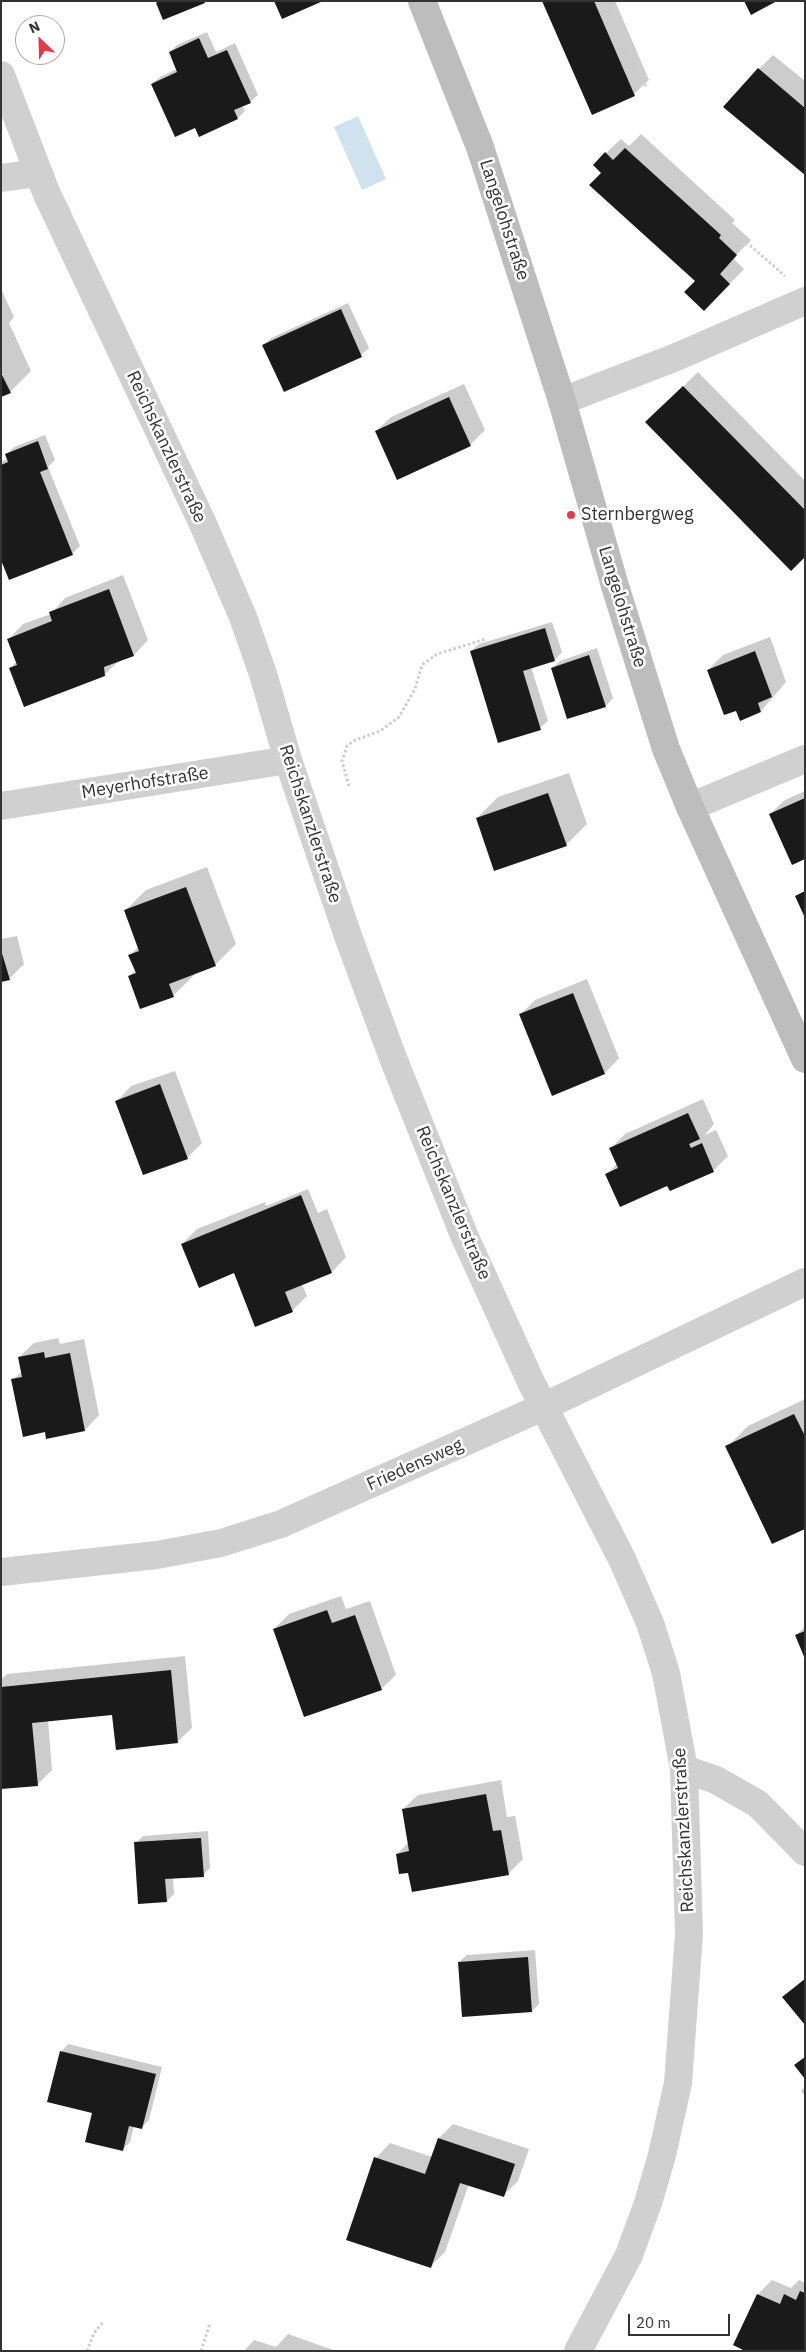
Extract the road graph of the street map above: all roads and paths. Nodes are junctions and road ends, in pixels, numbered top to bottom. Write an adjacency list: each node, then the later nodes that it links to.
1 (422, 1): 12 (street, Langelohstraße)
2 (610, 1): 5 (path)
3 (768, 63): 6 (path)
4 (1, 76): 8 (street, Reichskanzlerstraße)
5 (646, 86)
6 (805, 93)
7 (641, 150): 10 (path)
8 (38, 173): 9 (street); 16 (street, Reichskanzlerstraße)
9 (1, 178)
10 (797, 290): 11 (street)
11 (674, 358): 12 (street); 13 (path)
12 (562, 401): 19 (street, Langelohstraße)
13 (805, 486)
14 (486, 639): 17 (path)
15 (805, 759): 19 (street)
16 (288, 760): 18 (street, Meyerhofstraße); 22 (street, Reichskanzlerstraße)
17 (349, 786)
18 (1, 806)
19 (690, 808): 20 (street, Langelohstraße)
20 (805, 1059)
21 (805, 1282): 22 (street, Friedensweg)
22 (543, 1407): 23 (street, Friedensweg); 24 (street, Reichskanzlerstraße)
23 (1, 1572)
24 (684, 1770): 25 (street); 30 (street, Reichskanzlerstraße)
25 (805, 1852)
26 (104, 2321): 28 (path)
27 (210, 2323): 29 (path)
28 (87, 2351)
29 (201, 2351)
30 (578, 2351)

